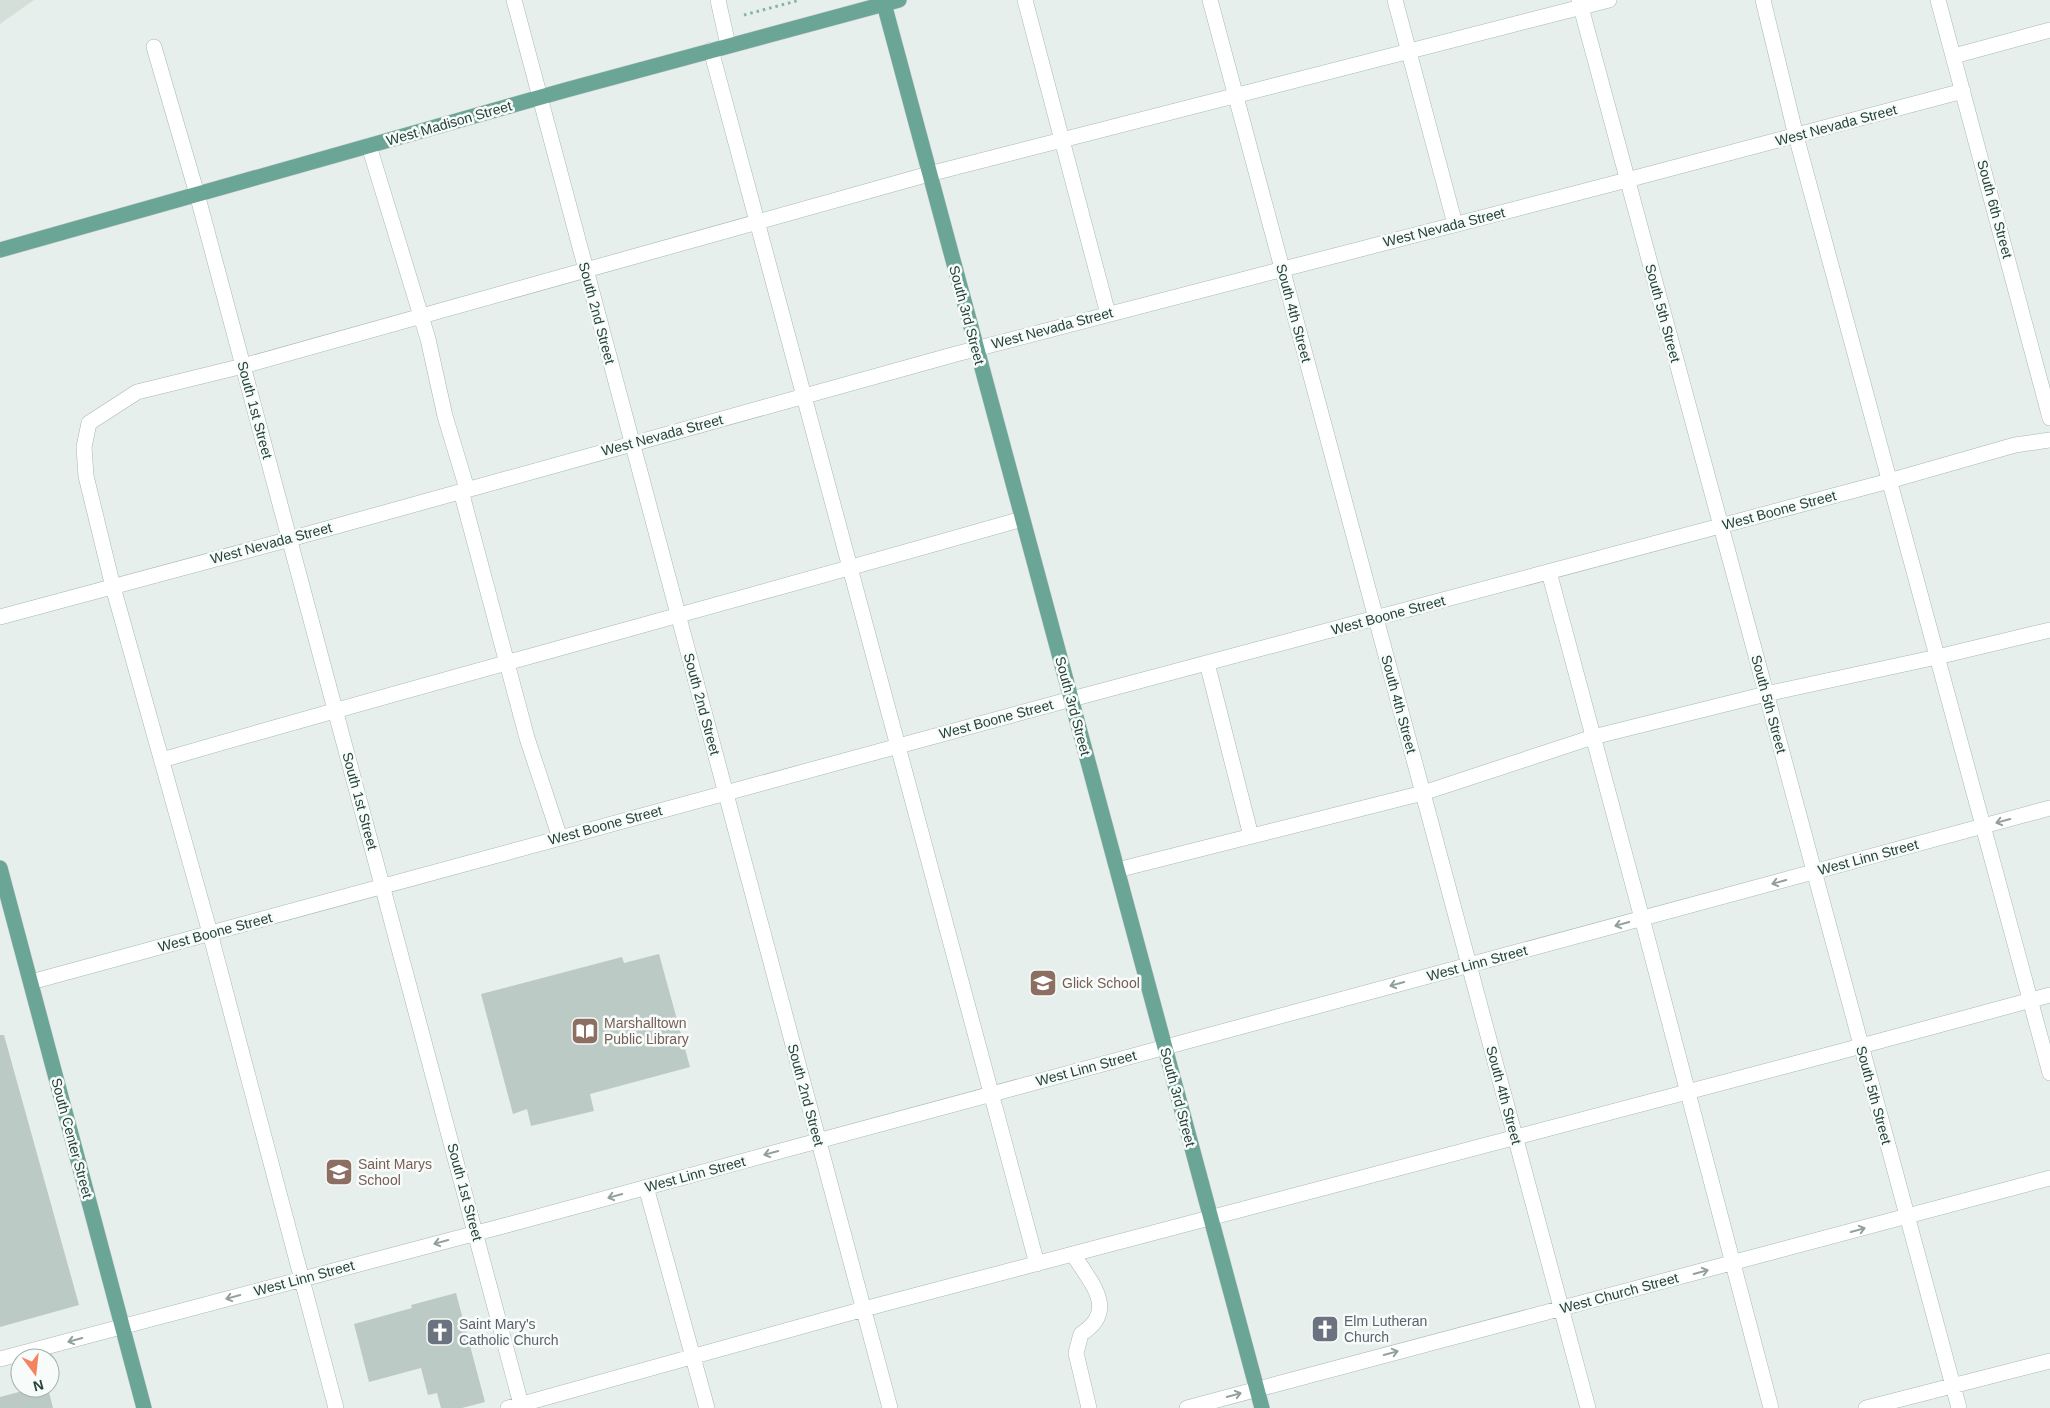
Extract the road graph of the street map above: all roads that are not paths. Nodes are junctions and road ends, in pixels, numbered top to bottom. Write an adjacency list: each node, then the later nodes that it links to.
1 (514, 0): 20 (street, South 2nd Street)
2 (718, 0): 13 (street)
3 (899, 0): 10 (main road, West Madison Street)
4 (1025, 0): 22 (street)
5 (1210, 0): 19 (street, South 4th Street)
6 (1395, 0): 16 (street)
7 (1609, 0): 11 (street)
8 (1763, 0): 21 (street)
9 (1938, 0): 17 (street, South 6th Street)
10 (883, 2): 13 (main road, West Madison Street); 24 (main road, South 3rd Street)
11 (1580, 4): 16 (street); 25 (street, South 5th Street)
12 (2050, 30): 17 (street)
13 (728, 45): 15 (main road, West Madison Street)
14 (154, 47): 26 (street, South 1st Street)
15 (711, 50): 20 (main road, West Madison Street); 27 (street)
16 (1409, 51): 19 (street); 28 (street)
17 (1954, 56): 18 (street, South 6th Street)
18 (1963, 91): 21 (street, West Nevada Street); 37 (street, South 6th Street)
19 (1236, 96): 22 (street); 30 (street, South 4th Street)
20 (540, 97): 23 (main road, West Madison Street); 31 (street, South 2nd Street)
21 (1796, 136): 25 (street, West Nevada Street); 40 (street)
22 (1063, 140): 24 (street); 32 (street)
23 (369, 146): 26 (main road, West Madison Street); 33 (street)
24 (930, 174): 27 (street); 34 (main road, South 3rd Street)
25 (1627, 180): 28 (street, West Nevada Street); 43 (street, South 5th Street)
26 (197, 194): 29 (main road, West Madison Street); 35 (street, South 1st Street)
27 (758, 223): 31 (street); 36 (street)
28 (1455, 224): 30 (street, West Nevada Street)
29 (0, 250)
30 (1282, 268): 32 (street, West Nevada Street); 50 (street, South 4th Street)
31 (586, 271): 33 (street); 39 (street, South 2nd Street)
32 (1108, 314): 34 (street, West Nevada Street)
33 (420, 317): 35 (street); 41 (street)
34 (976, 348): 36 (street, West Nevada Street); 42 (main road, South 3rd Street)
35 (243, 366): 44 (street, South 1st Street); 47 (street)
36 (804, 396): 39 (street, West Nevada Street); 45 (street)
37 (2050, 418)
38 (2050, 440): 40 (street, West Boone Street)
39 (632, 443): 41 (street, West Nevada Street); 48 (street, South 2nd Street)
40 (1890, 481): 43 (street, West Boone Street); 52 (street)
41 (464, 490): 44 (street, West Nevada Street); 54 (street)
42 (1022, 519): 45 (street); 56 (main road, South 3rd Street)
43 (1721, 526): 46 (street, West Boone Street); 55 (street, South 5th Street)
44 (290, 539): 47 (street, West Nevada Street); 57 (street, South 1st Street)
45 (850, 568): 48 (street); 59 (street)
46 (1549, 572): 50 (street, West Boone Street); 58 (street)
47 (113, 586): 49 (street, West Nevada Street); 60 (street)
48 (678, 616): 54 (street); 61 (street, South 2nd Street)
49 (0, 617)
50 (1376, 618): 53 (street, West Boone Street); 62 (street, South 4th Street)
51 (2050, 630): 52 (street)
52 (1937, 657): 55 (street); 64 (street)
53 (1207, 662): 56 (street, West Boone Street); 65 (street)
54 (506, 663): 57 (street); 66 (street)
55 (1766, 694): 58 (street); 69 (street, South 5th Street)
56 (1071, 699): 59 (street, West Boone Street); 68 (main road, South 3rd Street)
57 (335, 710): 60 (street); 70 (street, South 1st Street)
58 (1593, 737): 62 (street); 71 (street)
59 (898, 746): 61 (street, West Boone Street); 81 (street)
60 (162, 760): 72 (street)
61 (726, 792): 66 (street, West Boone Street); 83 (street, South 2nd Street)
62 (1423, 793): 65 (street); 73 (street, South 4th Street)
63 (2050, 808): 64 (street, West Linn Street, one-way to 64)
64 (1983, 826): 69 (street, West Linn Street); 76 (street)
65 (1251, 836): 68 (street)
66 (560, 838): 70 (street, West Boone Street)
67 (0, 868): 74 (main road, South Center Street)
68 (1117, 870): 78 (main road, South 3rd Street)
69 (1814, 872): 71 (street, West Linn Street, one-way to 71); 77 (street, South 5th Street)
70 (383, 886): 72 (street, West Boone Street); 88 (street, South 1st Street)
71 (1642, 918): 73 (street, West Linn Street, one-way to 73); 80 (street)
72 (210, 933): 74 (street, West Boone Street); 92 (street)
73 (1469, 965): 78 (street, West Linn Street, one-way to 78); 82 (street, South 4th Street)
74 (31, 982): 95 (main road, South Center Street)
75 (2050, 994): 76 (street)
76 (2030, 1000): 77 (street); 79 (street)
77 (1861, 1046): 80 (street); 86 (street, South 5th Street)
78 (1165, 1047): 81 (street, West Linn Street); 87 (main road, South 3rd Street)
79 (2050, 1073)
80 (1688, 1092): 82 (street); 90 (street)
81 (991, 1094): 83 (street, West Linn Street); 91 (street)
82 (1515, 1136): 87 (street); 93 (street, South 4th Street)
83 (818, 1140): 85 (street, West Linn Street, one-way to 85); 94 (street, South 2nd Street)
84 (2050, 1178): 86 (street, West Church Street)
85 (646, 1187): 88 (street, West Linn Street, one-way to 88); 96 (street)
86 (1908, 1217): 90 (street, West Church Street, one-way to 86); 99 (street, South 5th Street)
87 (1211, 1218): 89 (street); 100 (main road, South 3rd Street)
88 (476, 1233): 92 (street, West Linn Street, one-way to 92); 101 (street, South 1st Street)
89 (1073, 1254): 91 (street); 106 (street)
90 (1733, 1263): 93 (street, West Church Street, one-way to 90); 110 (street)
91 (1037, 1264): 94 (street)
92 (302, 1279): 95 (street, West Linn Street, one-way to 95); 103 (street)
93 (1561, 1308): 100 (street, West Church Street, one-way to 93); 109 (street, South 4th Street)
94 (864, 1309): 96 (street); 105 (street, South 2nd Street)
95 (122, 1327): 97 (street, West Linn Street, one-way to 97); 102 (main road, South Center Street)
96 (693, 1357): 101 (street); 104 (street)
97 (0, 1360)
98 (2050, 1361): 99 (street)
99 (1953, 1385): 111 (street); 112 (street, South 5th Street)
100 (1257, 1389): 107 (street, West Church Street, one-way to 100); 108 (main road, South 3rd Street)
101 (517, 1407)
102 (144, 1408)
103 (336, 1408)
104 (707, 1408)
105 (890, 1408)
106 (1089, 1408)
107 (1187, 1408)
108 (1262, 1408)
109 (1588, 1408)
110 (1771, 1408)
111 (1866, 1408)
112 (1959, 1408)

